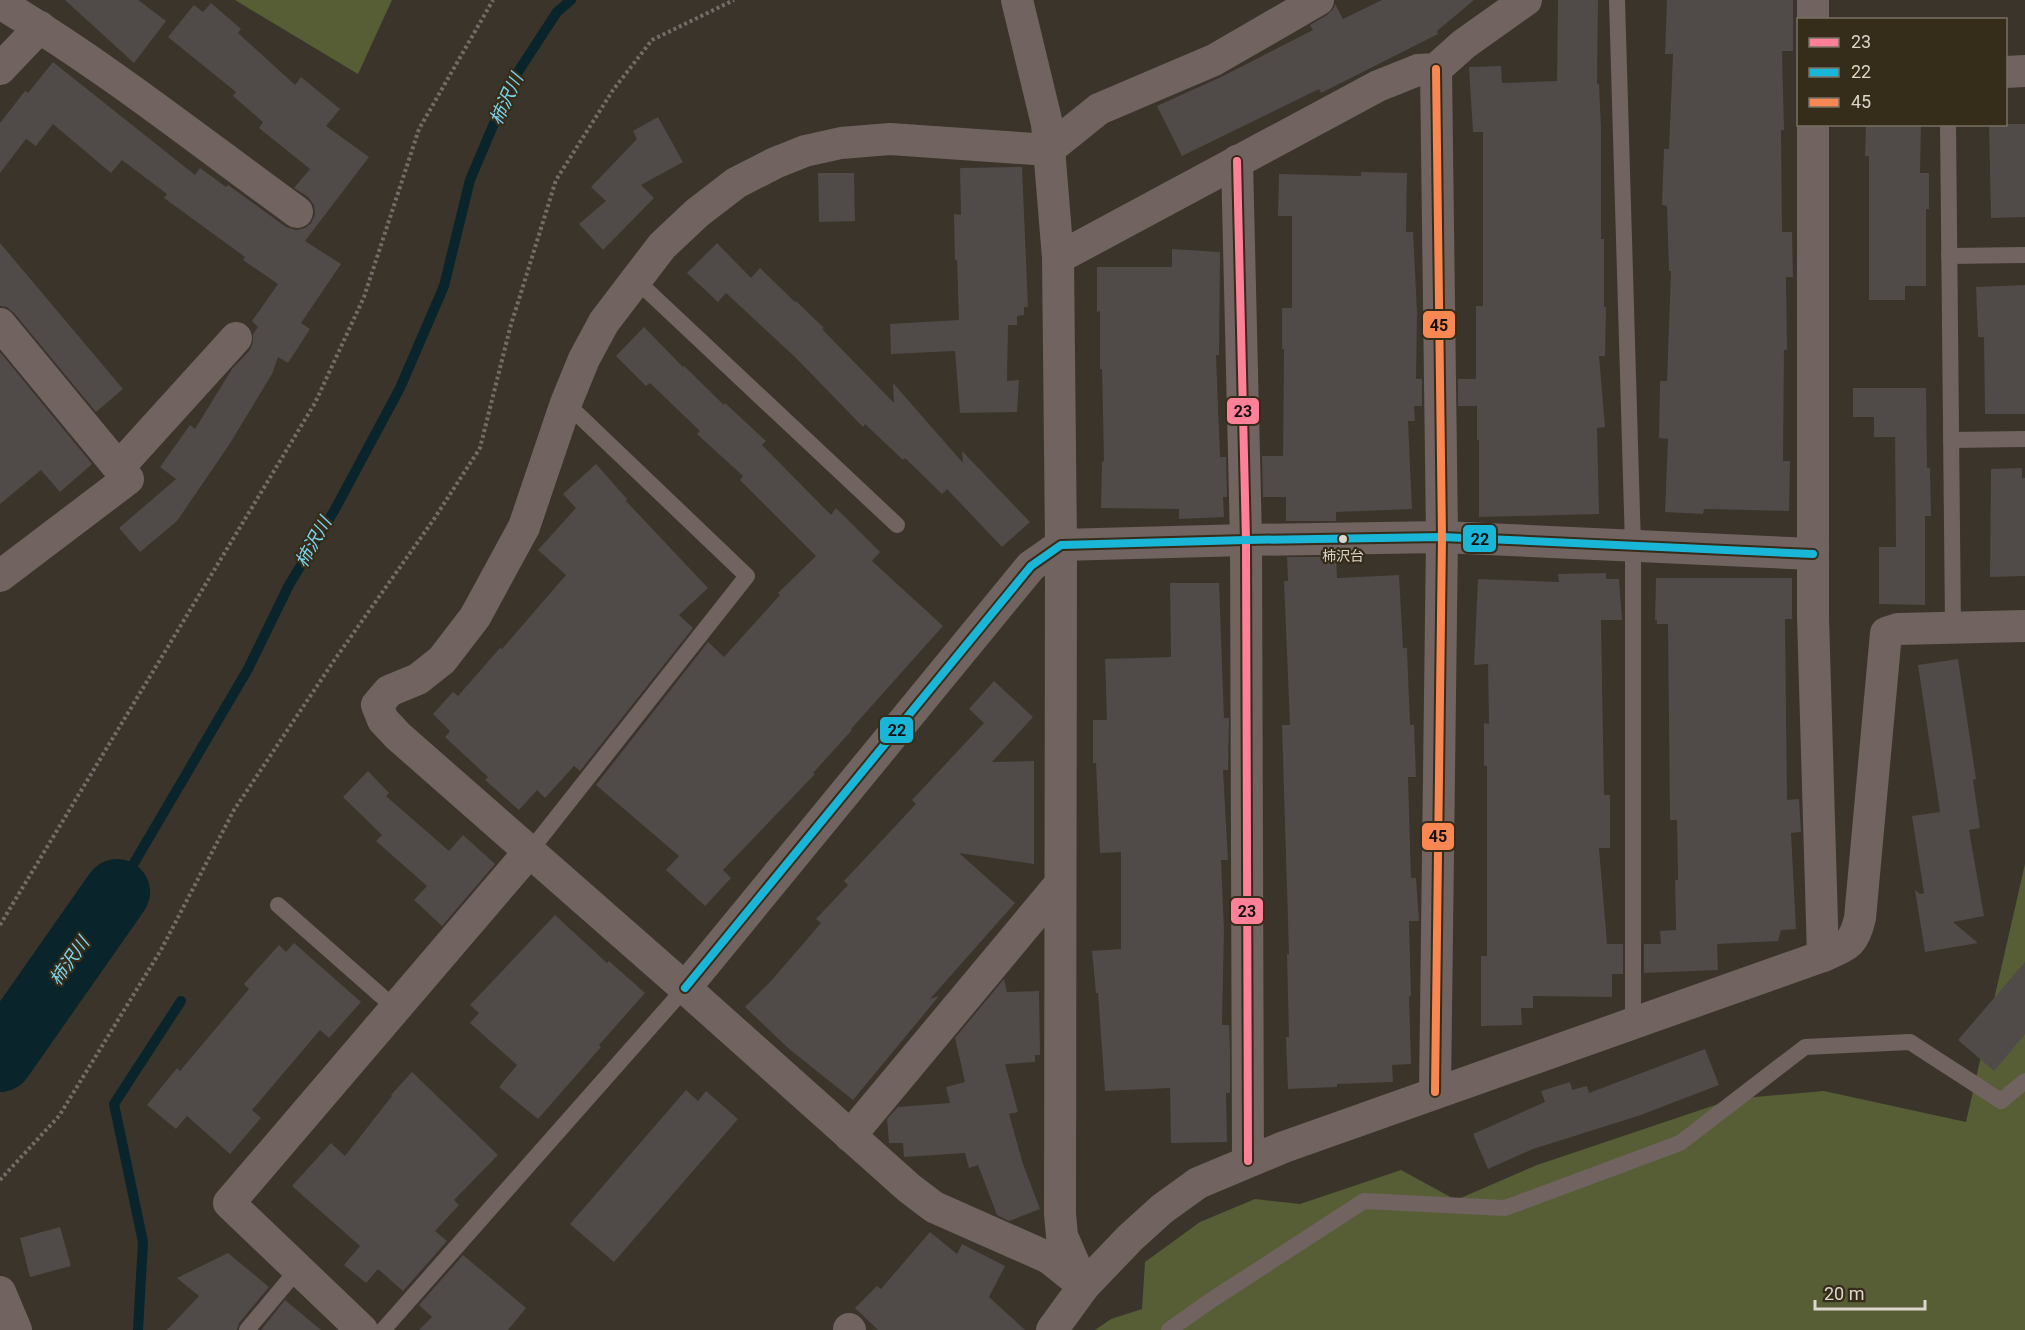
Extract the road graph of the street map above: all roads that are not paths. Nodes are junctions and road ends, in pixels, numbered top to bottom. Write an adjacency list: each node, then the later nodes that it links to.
1 (1017, 0): 15 (street)
2 (1318, 0): 15 (street)
3 (1526, 0): 10 (street)
4 (1617, 0): 32 (lane)
5 (1813, 0): 7 (street)
6 (0, 3): 8 (street)
7 (1813, 18)
8 (40, 27): 9 (street); 17 (street)
9 (0, 69)
10 (1436, 69): 16 (street); 29 (street)
11 (2025, 71): 12 (street)
12 (2007, 72)
13 (1813, 126): 33 (street)
14 (1948, 126): 19 (lane)
15 (1048, 150): 20 (street); 21 (street)
16 (1237, 161): 20 (street); 30 (street)
17 (297, 212)
18 (2025, 255): 19 (lane)
19 (1949, 256): 26 (lane)
20 (1058, 258): 31 (street)
21 (636, 280): 24 (street); 28 (lane)
22 (0, 324): 27 (street)
23 (236, 338): 27 (street)
24 (566, 403): 37 (street); 37 (lane)
25 (2025, 439): 26 (lane)
26 (1951, 440): 36 (lane)
27 (119, 468): 34 (street)
28 (897, 525)
29 (1442, 537): 30 (street); 32 (street); 45 (street)
30 (1246, 540): 31 (street); 47 (street)
31 (1061, 545): 38 (street); 41 (street)
32 (1633, 546): 33 (street); 43 (lane)
33 (1813, 554): 40 (street)
34 (3, 566)
35 (2025, 626): 36 (street)
36 (1953, 628): 40 (street)
37 (530, 852): 41 (street); 42 (street)
38 (1060, 884): 46 (street); 49 (street)
39 (278, 905): 42 (lane)
40 (1823, 956): 43 (street)
41 (685, 988): 46 (street); 54 (lane)
42 (395, 1008): 48 (street)
43 (1633, 1023): 45 (street)
44 (2025, 1081): 56 (lane)
45 (1435, 1092): 47 (street)
46 (850, 1136): 49 (street)
47 (1248, 1161): 49 (street)
48 (298, 1269): 52 (lane); 53 (street)
49 (1084, 1286): 55 (street)
50 (1, 1296): 51 (street)
51 (16, 1330)
52 (246, 1330)
53 (362, 1330)
54 (383, 1330)
55 (1053, 1330)
56 (1169, 1330)

